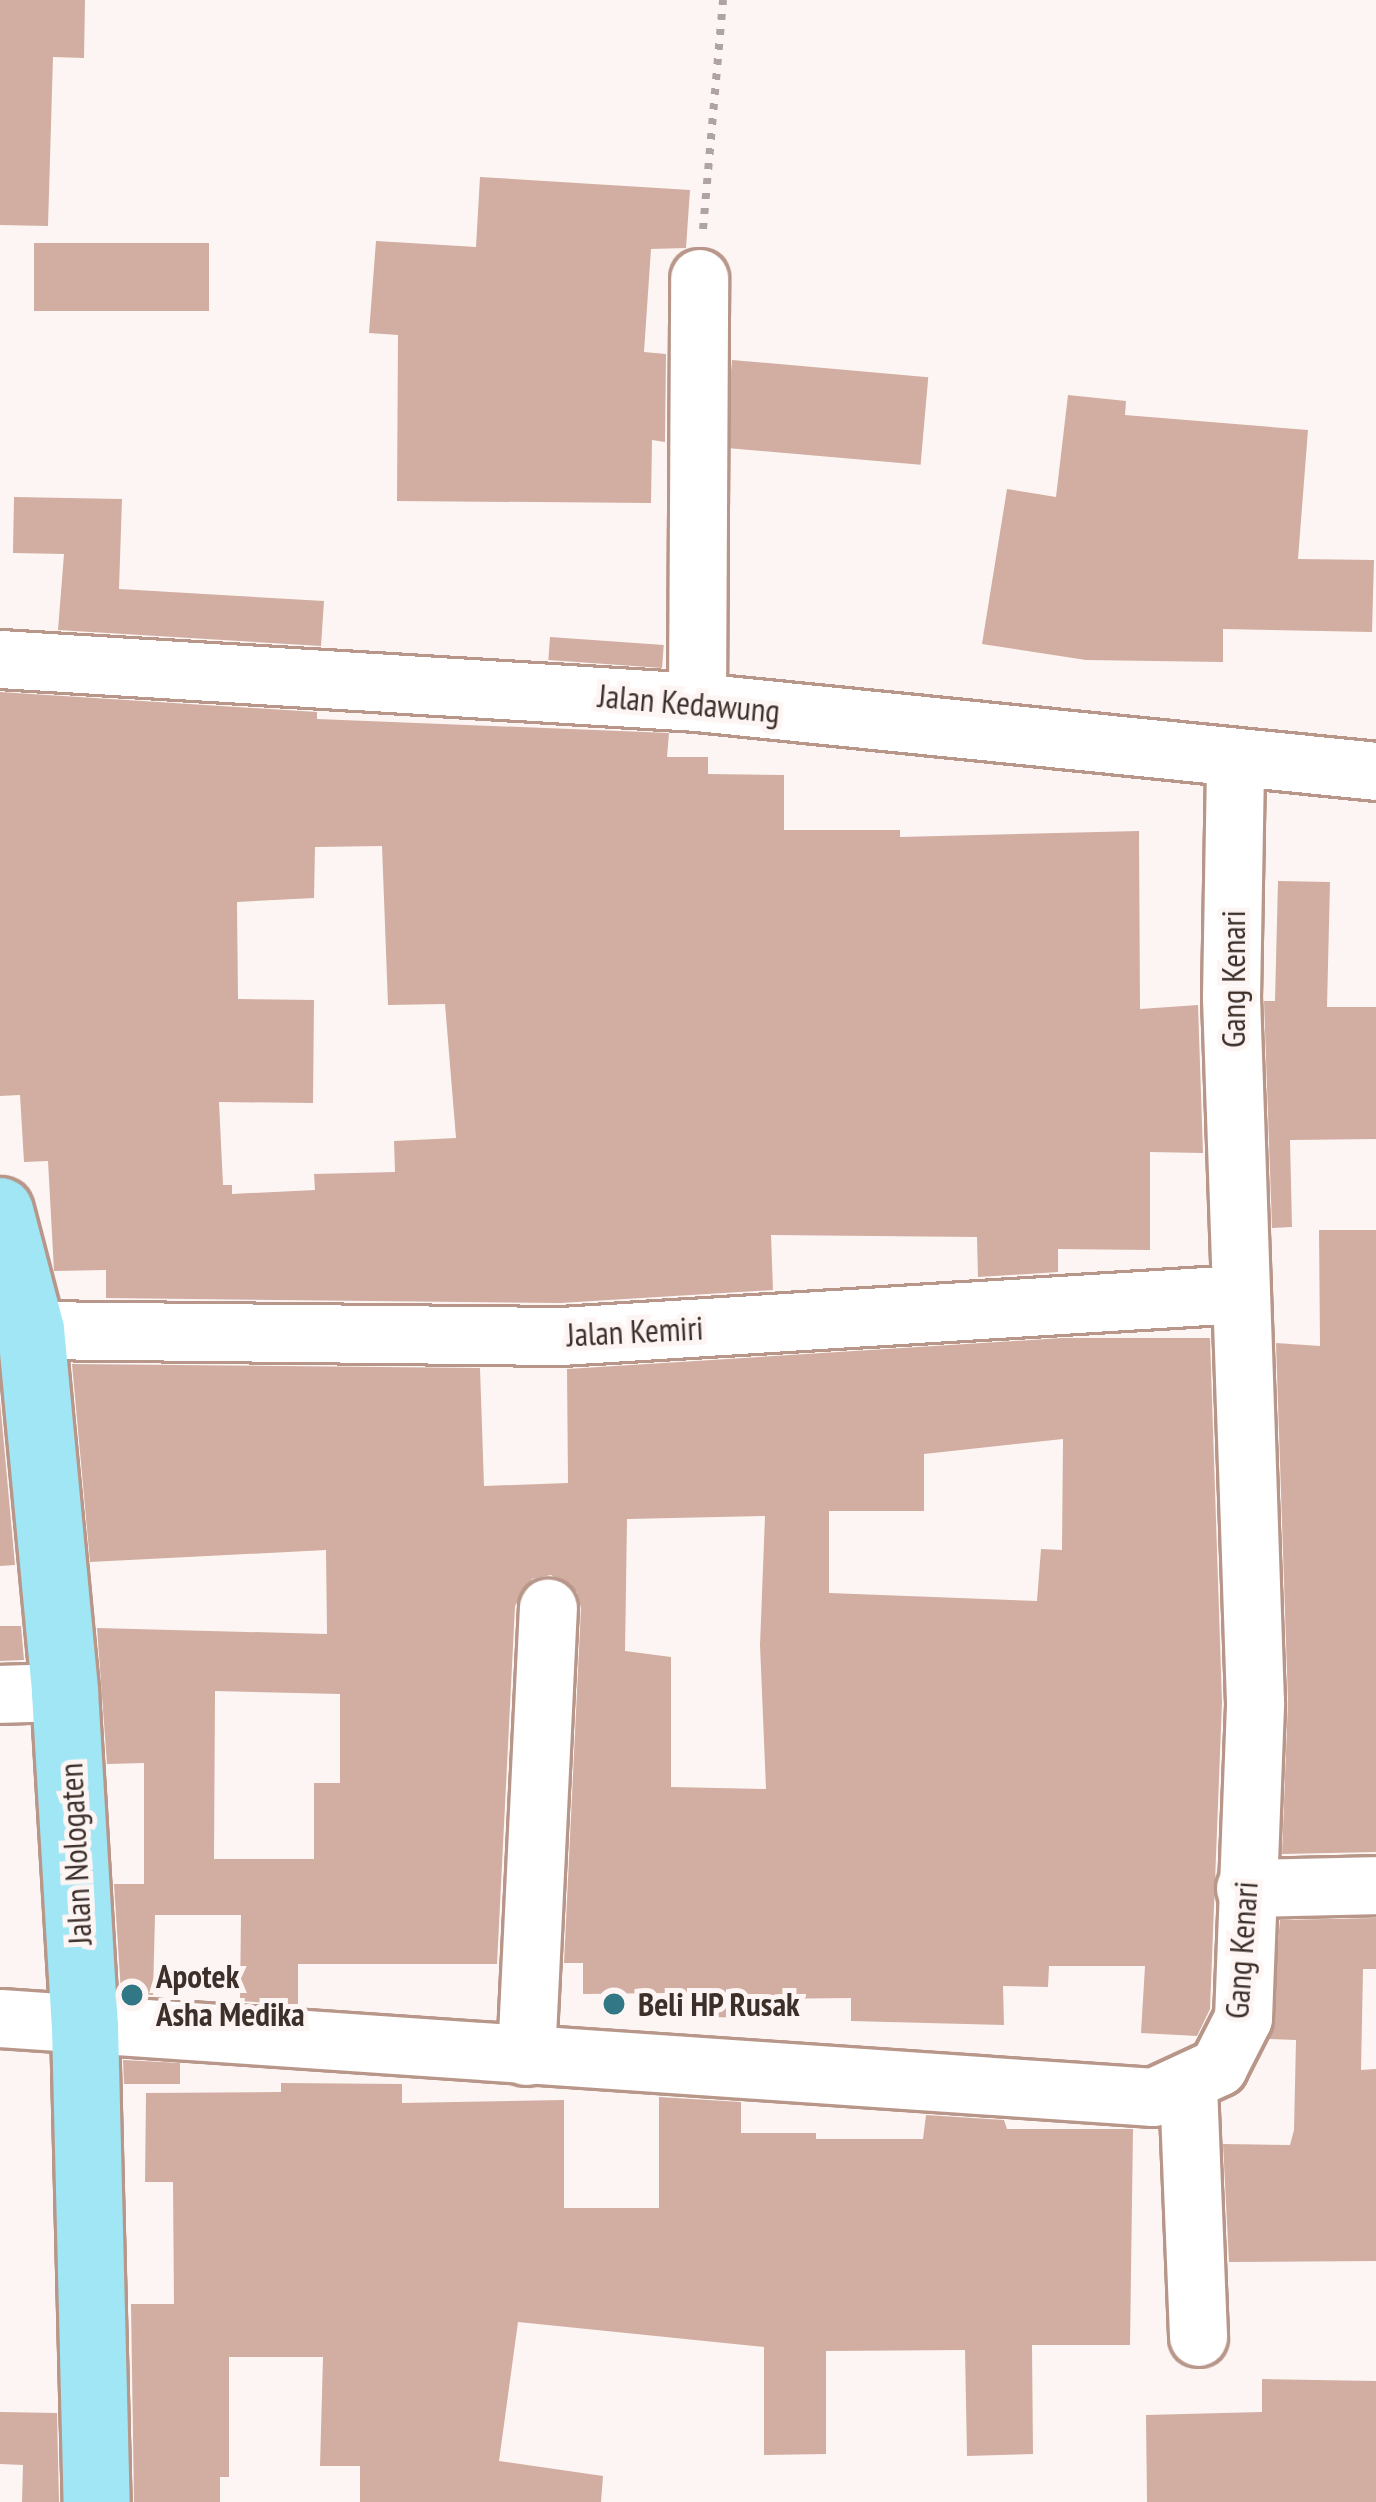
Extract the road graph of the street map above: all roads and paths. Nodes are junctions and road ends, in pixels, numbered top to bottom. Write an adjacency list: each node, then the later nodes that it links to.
1 (723, 0): 2 (path)
2 (699, 278): 4 (street)
3 (0, 659): 4 (street, Jalan Kedawung)
4 (697, 702): 5 (street, Jalan Kedawung)
5 (1235, 758): 6 (street, Jalan Kedawung); 8 (street, Gang Kenari)
6 (1376, 771)
7 (0, 1211): 9 (main road, Jalan Nologaten)
8 (1238, 1294): 9 (street, Jalan Kemiri); 14 (street, Gang Kenari)
9 (22, 1345): 11 (main road, Jalan Nologaten)
10 (548, 1608): 17 (street)
11 (65, 1692): 12 (street); 16 (main road, Jalan Nologaten)
12 (0, 1694)
13 (1376, 1885): 14 (street)
14 (1245, 1888): 18 (street, Gang Kenari)
15 (0, 2018): 16 (street)
16 (85, 2026): 17 (street); 20 (main road, Jalan Nologaten)
17 (526, 2056): 18 (street)
18 (1188, 2086): 19 (street)
19 (1198, 2337)
20 (97, 2502)

